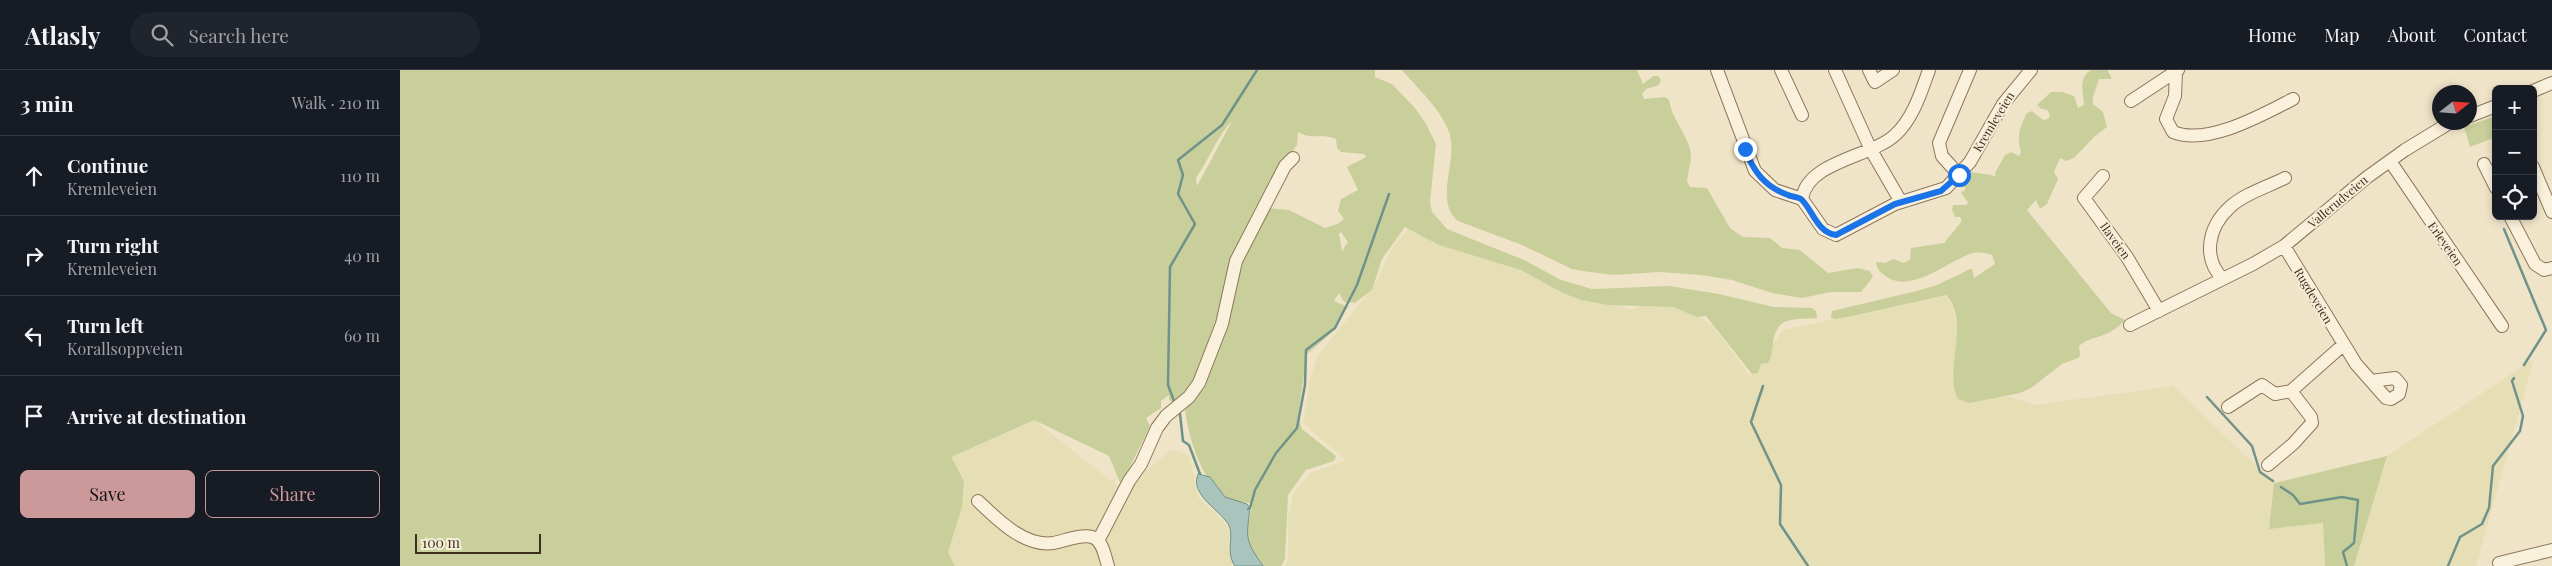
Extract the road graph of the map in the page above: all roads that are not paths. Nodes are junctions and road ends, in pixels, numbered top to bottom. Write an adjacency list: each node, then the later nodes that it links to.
1 (1717, 70): 27 (street)
2 (1781, 70): 16 (street)
3 (1835, 70): 18 (street)
4 (1869, 70): 5 (street)
5 (1893, 70)
6 (1929, 70): 18 (street)
7 (1970, 70): 22 (street)
8 (2031, 70): 22 (street, Kremleveien)
9 (2177, 71): 12 (street); 13 (street)
10 (2552, 83): 11 (street)
11 (2537, 89)
12 (2293, 98)
13 (2130, 102)
14 (2492, 108): 15 (street)
15 (2477, 113)
16 (1802, 115)
17 (2438, 130): 20 (street, Vallerudveien)
18 (1871, 150): 27 (street); 28 (street)
19 (1292, 158): 43 (street)
20 (2390, 161): 31 (street, Vallerudveien); 36 (street, Erleveien)
21 (2484, 164): 26 (street)
22 (1959, 175): 28 (street, Kremleveien)
23 (2536, 175): 29 (street)
24 (2102, 176): 34 (street, Ilaveien)
25 (2285, 178): 33 (street)
26 (2492, 180)
27 (1802, 199): 28 (street, Kremleveien)
28 (1901, 202)
29 (2552, 212)
30 (2512, 220): 32 (street)
31 (2284, 246): 33 (street, Vallerudveien); 37 (street, Rugdeveien)
32 (2552, 268)
33 (2223, 279): 34 (street, Vallerudveien)
34 (2159, 311): 35 (street, Vallerudveien)
35 (2130, 325)
36 (2502, 326)
37 (2342, 345): 38 (street, Rugdeveien); 39 (street)
38 (2371, 381)
39 (2291, 391): 40 (street); 41 (street)
40 (2228, 407)
41 (2268, 465)
42 (978, 501): 43 (street)
43 (1098, 541): 46 (street)
44 (2552, 550): 45 (street)
45 (2499, 563)
46 (1108, 566)

